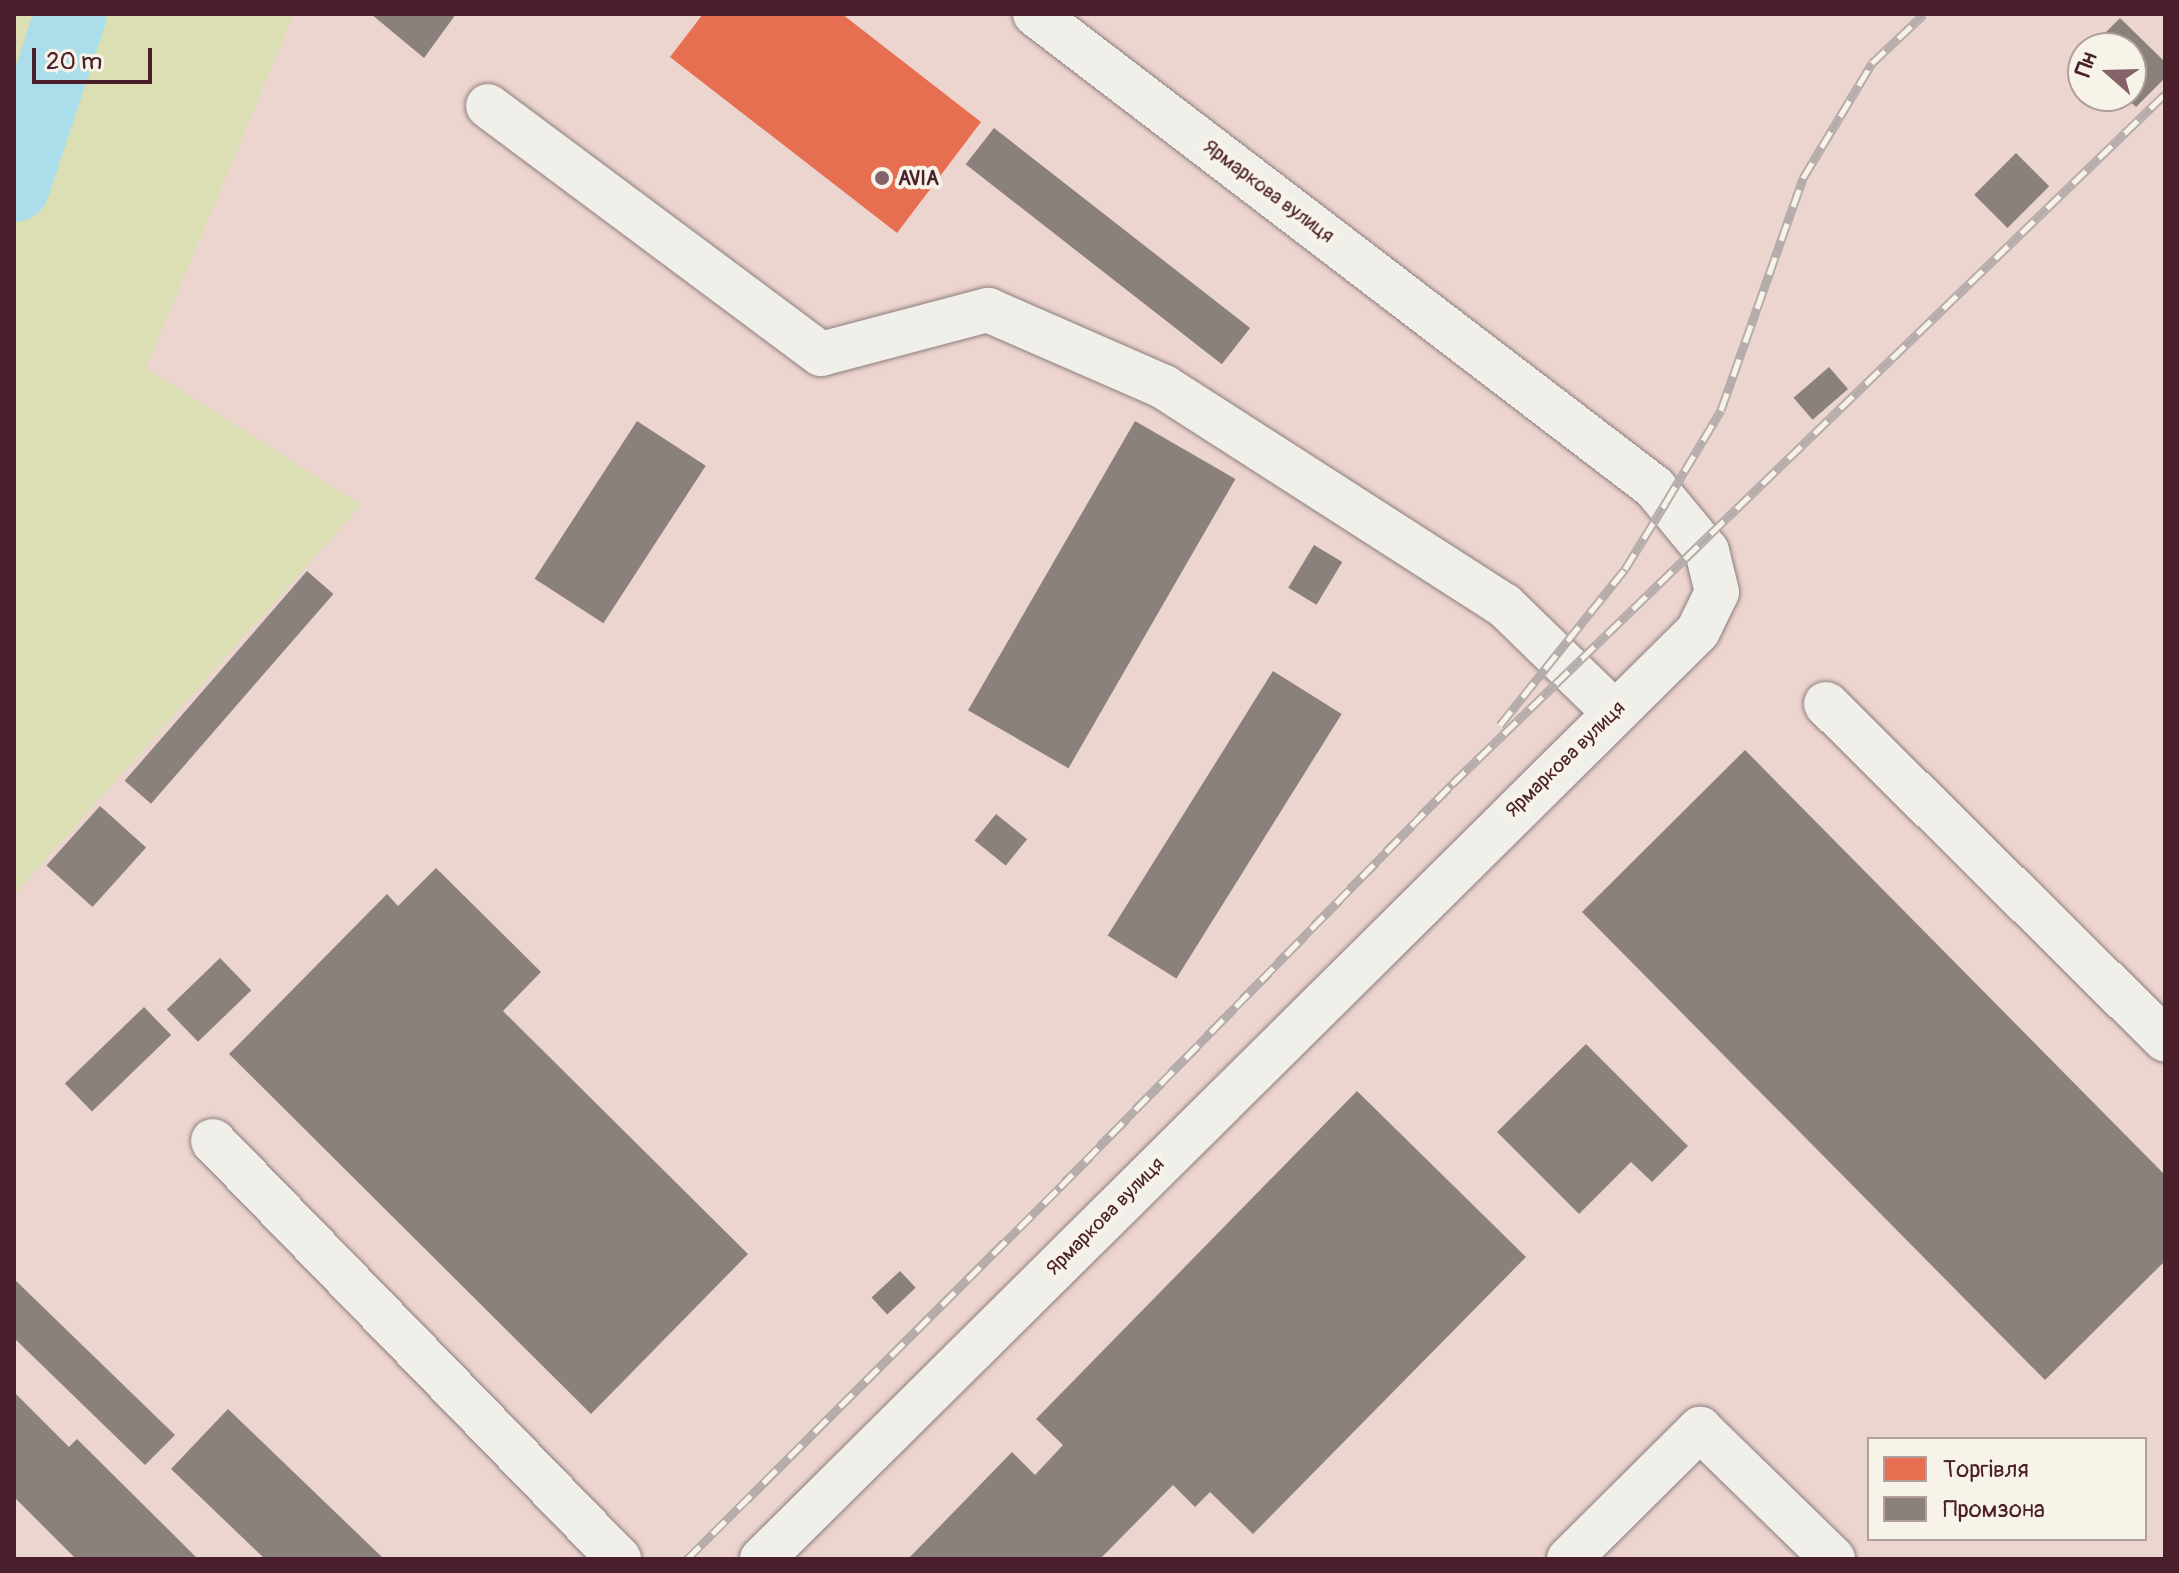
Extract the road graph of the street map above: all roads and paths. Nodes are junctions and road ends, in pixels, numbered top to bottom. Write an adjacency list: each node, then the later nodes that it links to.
1 (1035, 14): 4 (street, Ярмаркова вулиця)
2 (488, 106): 4 (street)
3 (1826, 704): 5 (street)
4 (1613, 711): 8 (street, Ярмаркова вулиця)
5 (2165, 1040)
6 (213, 1141): 7 (street)
7 (619, 1559)
8 (762, 1559)
9 (1569, 1559): 10 (street)
10 (1833, 1559)

